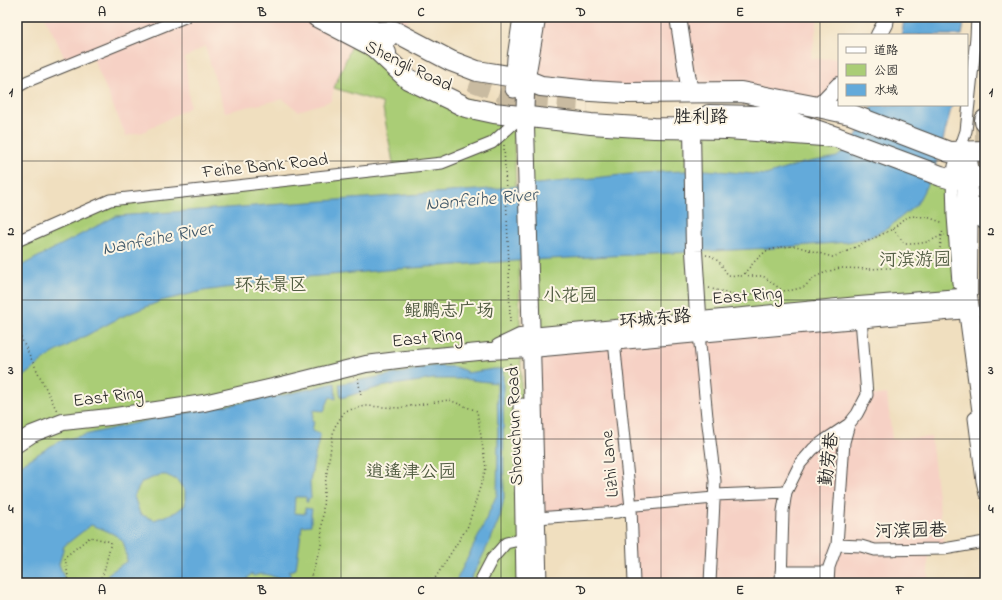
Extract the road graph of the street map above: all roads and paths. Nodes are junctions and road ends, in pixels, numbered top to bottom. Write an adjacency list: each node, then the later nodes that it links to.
1 (185, 17): 12 (street)
2 (317, 17): 8 (highway, Shengli Road)
3 (348, 17): 8 (highway, Shengli Road)
4 (522, 17): 9 (main road)
5 (537, 17): 9 (main road)
6 (678, 17): 13 (street)
7 (977, 17): 21 (street)
8 (375, 40): 9 (highway); 10 (highway, Shengli Road); 18 (highway)
9 (520, 78): 13 (highway); 18 (main road, Shouchun Road)
10 (465, 85)
11 (838, 86): 16 (street)
12 (17, 88)
13 (690, 93): 15 (highway)
14 (588, 103): 15 (highway, 胜利路)
15 (797, 103): 16 (highway, 胜利路)
16 (818, 107): 21 (highway, 胜利路)
17 (563, 113): 20 (highway, 胜利路)
18 (513, 122): 19 (highway); 22 (main road, Shouchun Road); 22 (path); 30 (street, Feihe Bank Road)
19 (692, 128): 20 (highway); 31 (street)
20 (836, 137): 23 (highway)
21 (965, 151): 23 (highway)
22 (515, 157): 32 (main road, Shouchun Road); 32 (path)
23 (968, 178): 28 (street); 36 (highway)
24 (985, 206): 25 (highway)
25 (985, 219)
26 (944, 223): 27 (path)
27 (893, 229): 29 (path); 33 (path)
28 (954, 233): 29 (path); 36 (street)
29 (942, 235): 35 (path)
30 (17, 241)
31 (694, 254): 33 (path); 34 (street)
32 (519, 267): 41 (main road, Shouchun Road)
33 (745, 273): 35 (path)
34 (696, 283): 35 (path); 38 (street)
35 (783, 291)
36 (964, 303): 37 (street, 环城东路); 38 (street, East Ring); 46 (highway); 49 (street)
37 (861, 319): 38 (street, 环城东路); 45 (street, 勤劳巷)
38 (699, 327): 40 (street, 环城东路); 41 (street, East Ring); 50 (street)
39 (17, 330): 44 (path)
40 (614, 341): 41 (street, 环城东路); 51 (street, Lizhi Lane)
41 (526, 343): 44 (street, East Ring); 52 (main road, Shouchun Road); 53 (main road, Shouchun Road)
42 (357, 377): 43 (path)
43 (361, 396)
44 (63, 422): 47 (street, East Ring)
45 (849, 424): 48 (street); 55 (street, 勤劳巷)
46 (985, 430)
47 (17, 444)
48 (786, 492): 50 (street); 56 (street)
49 (985, 494)
50 (714, 497): 51 (street); 66 (street)
51 (631, 508): 52 (street); 65 (street, Lizhi Lane)
52 (537, 518): 64 (main road, Shouchun Road)
53 (524, 539): 57 (street); 63 (main road, Shouchun Road)
54 (985, 542): 55 (street, 河滨园巷)
55 (837, 545): 58 (street, 勤劳巷)
56 (781, 577): 58 (street)
57 (482, 578)
58 (828, 578)
59 (69, 583): 60 (path)
60 (98, 583)
61 (308, 583): 62 (path)
62 (432, 583)
63 (525, 583)
64 (538, 583)
65 (634, 583)
66 (710, 583)

